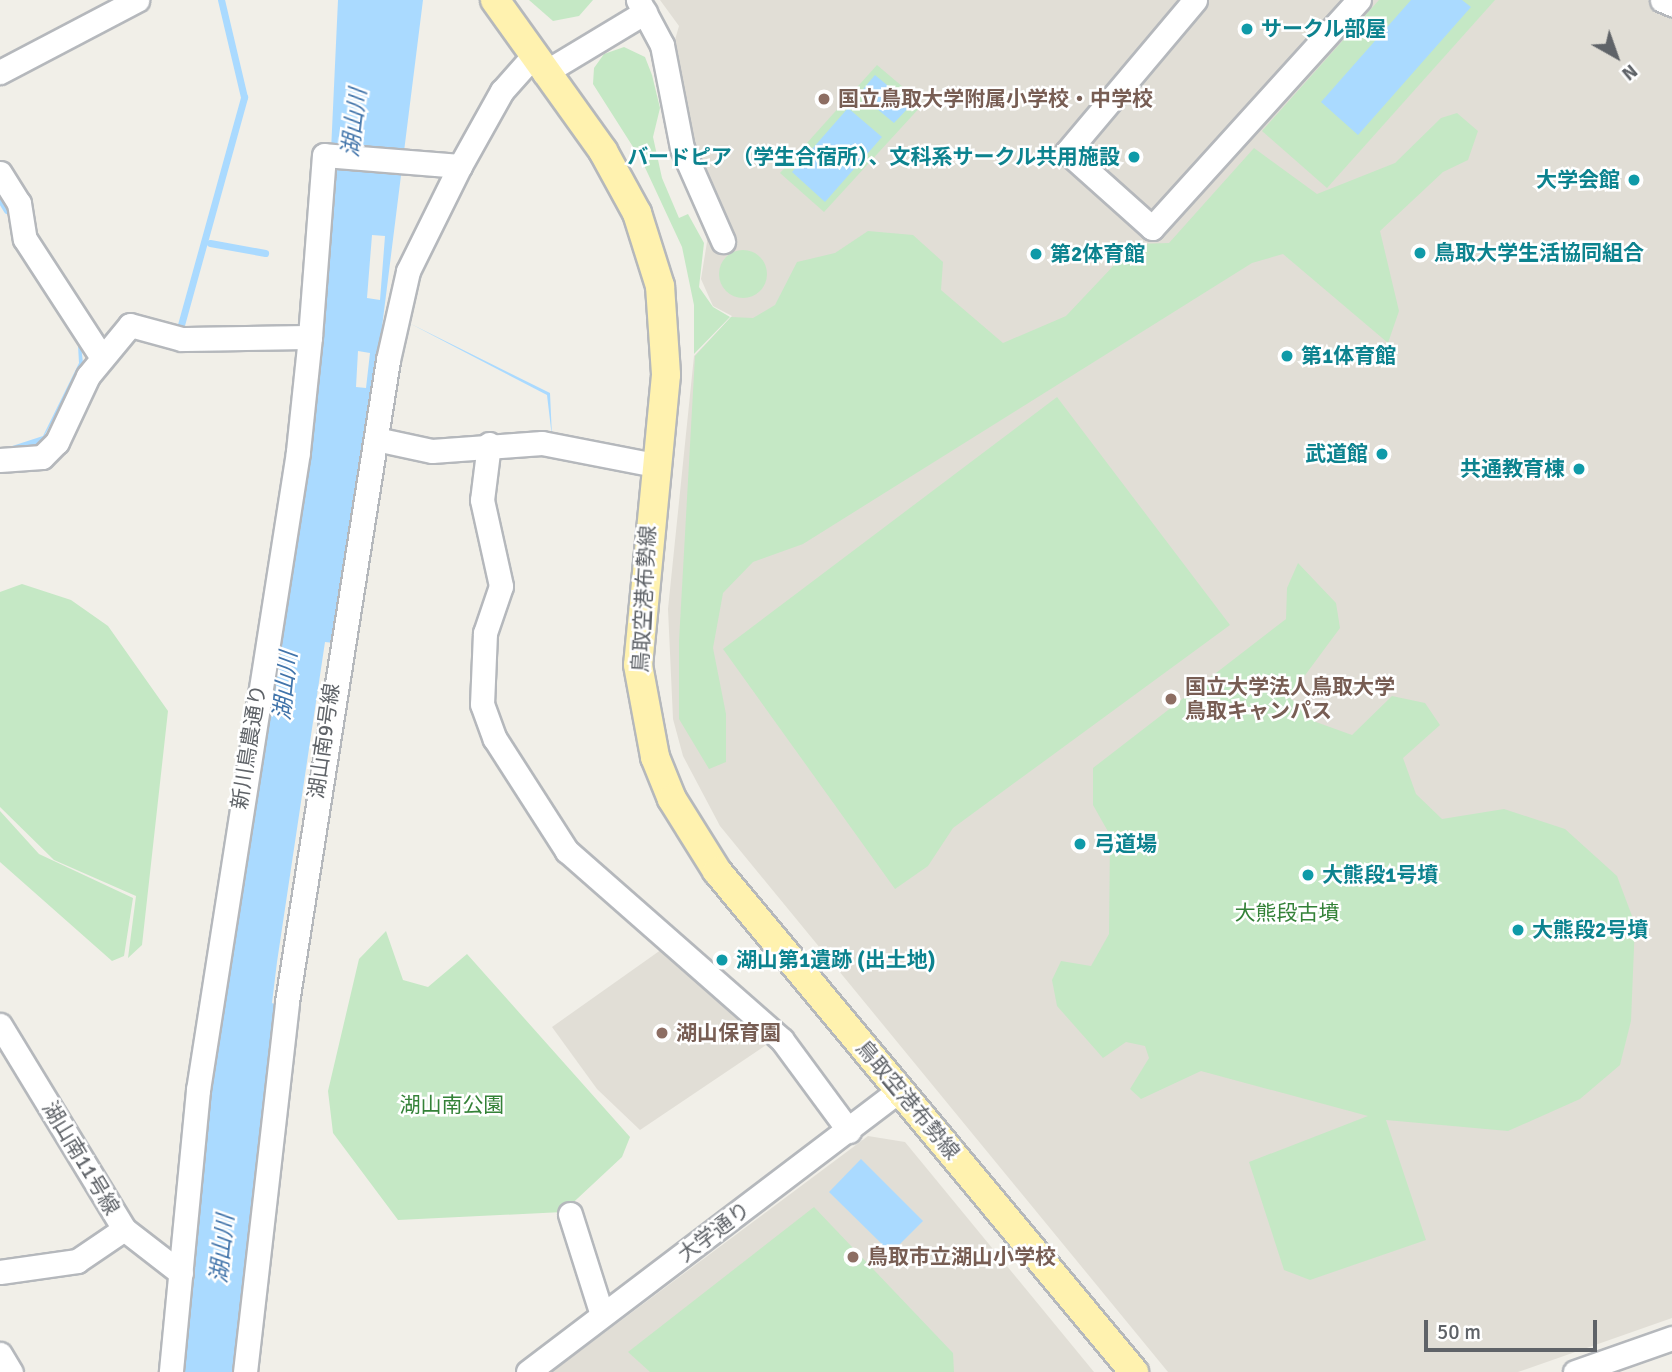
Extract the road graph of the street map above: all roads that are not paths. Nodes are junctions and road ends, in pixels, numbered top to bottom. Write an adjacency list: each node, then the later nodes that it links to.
1 (137, 0): 9 (street)
2 (495, 0): 8 (main road, 鳥取空港布勢線)
3 (1195, 0): 4 (street)
4 (1359, 0)
5 (1662, 0): 6 (street)
6 (1672, 4)
7 (641, 6): 8 (street, 湖山南9号線); 13 (street)
8 (539, 64): 10 (street, 湖山南9号線); 19 (main road, 鳥取空港布勢線)
9 (0, 72)
10 (460, 166): 14 (street); 16 (street, 湖山南9号線)
11 (0, 173): 12 (street)
12 (9, 223): 15 (street)
13 (723, 241)
14 (310, 337): 15 (street); 26 (street, 新川鳥農通り)
15 (101, 356): 18 (street)
16 (376, 439): 17 (street); 32 (street, 湖山南9号線)
17 (489, 444): 19 (street); 22 (street)
18 (0, 460)
19 (654, 465): 21 (main road, 鳥取空港布勢線)
20 (0, 1025): 24 (street, 湖山南11号線)
21 (899, 1090): 22 (street, 大学通り); 34 (main road, 鳥取空港布勢線)
22 (849, 1130): 27 (street, 大学通り)
23 (570, 1214): 27 (street)
24 (124, 1229): 25 (street); 26 (street, 湖山南11号線)
25 (0, 1272)
26 (181, 1273): 31 (street, 新川鳥農通り)
27 (602, 1315): 33 (street, 大学通り)
28 (1672, 1338): 35 (street)
29 (0, 1354): 30 (street)
30 (11, 1372)
31 (171, 1372)
32 (245, 1372)
33 (528, 1372)
34 (1134, 1372)
35 (1575, 1372)

